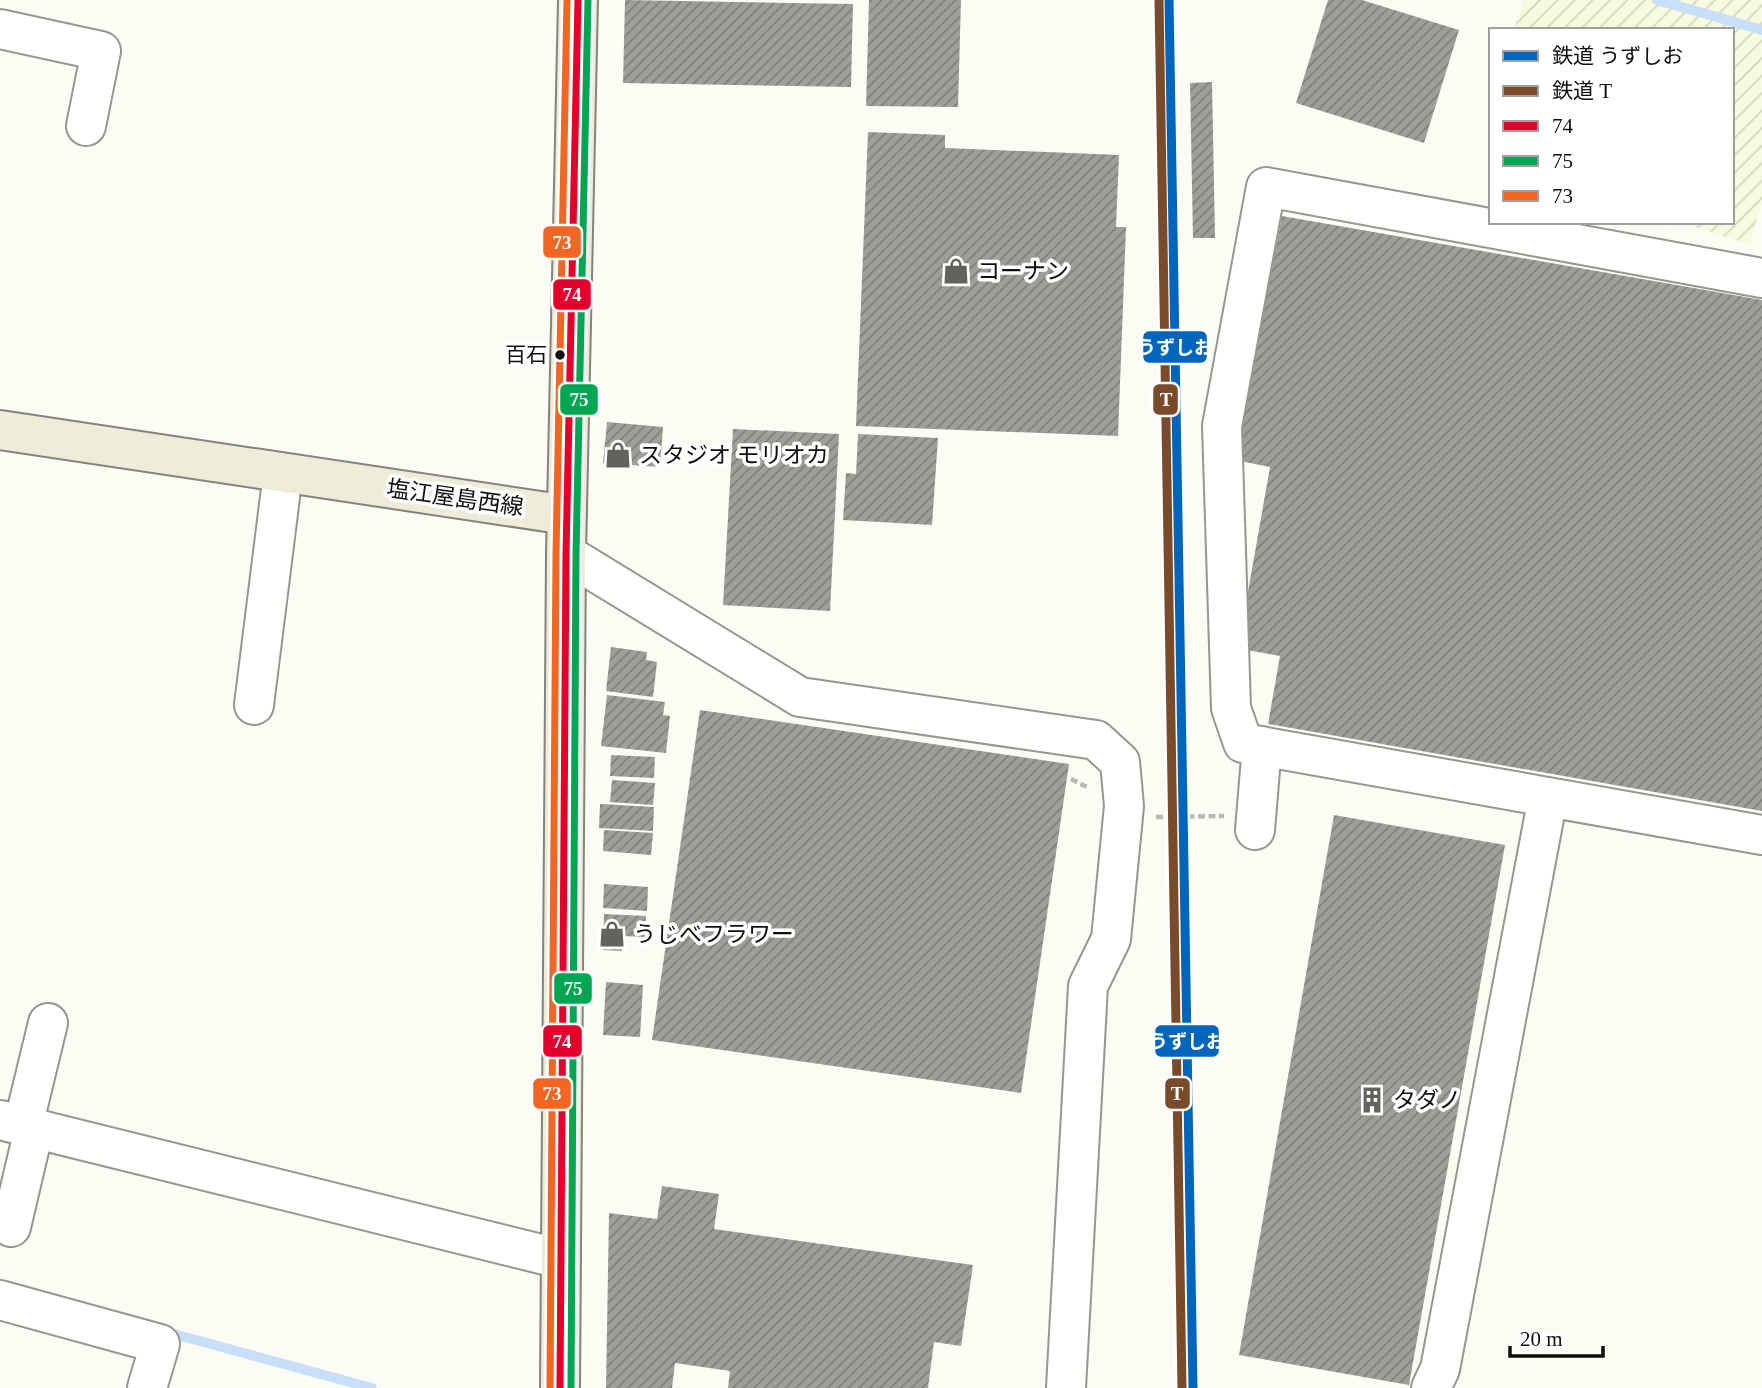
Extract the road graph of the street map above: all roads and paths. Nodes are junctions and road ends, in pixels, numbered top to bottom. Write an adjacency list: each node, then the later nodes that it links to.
1 (578, 0): 7 (main road)
2 (0, 29): 3 (street)
3 (86, 126)
4 (1762, 278): 10 (street)
5 (0, 430): 6 (main road, 塩江屋島西線)
6 (283, 472): 7 (main road, 塩江屋島西線); 9 (street)
7 (567, 515): 8 (main road)
8 (566, 554): 17 (main road); 21 (street)
9 (254, 705)
10 (1262, 746): 11 (street); 12 (street)
11 (1548, 797): 13 (street); 22 (street)
12 (1255, 830)
13 (1762, 835)
14 (48, 1023): 15 (street)
15 (19, 1125): 16 (street); 17 (street)
16 (12, 1227)
17 (561, 1259): 20 (main road)
18 (0, 1300): 19 (street)
19 (148, 1388)
20 (560, 1388)
21 (1066, 1388)
22 (1431, 1388)

